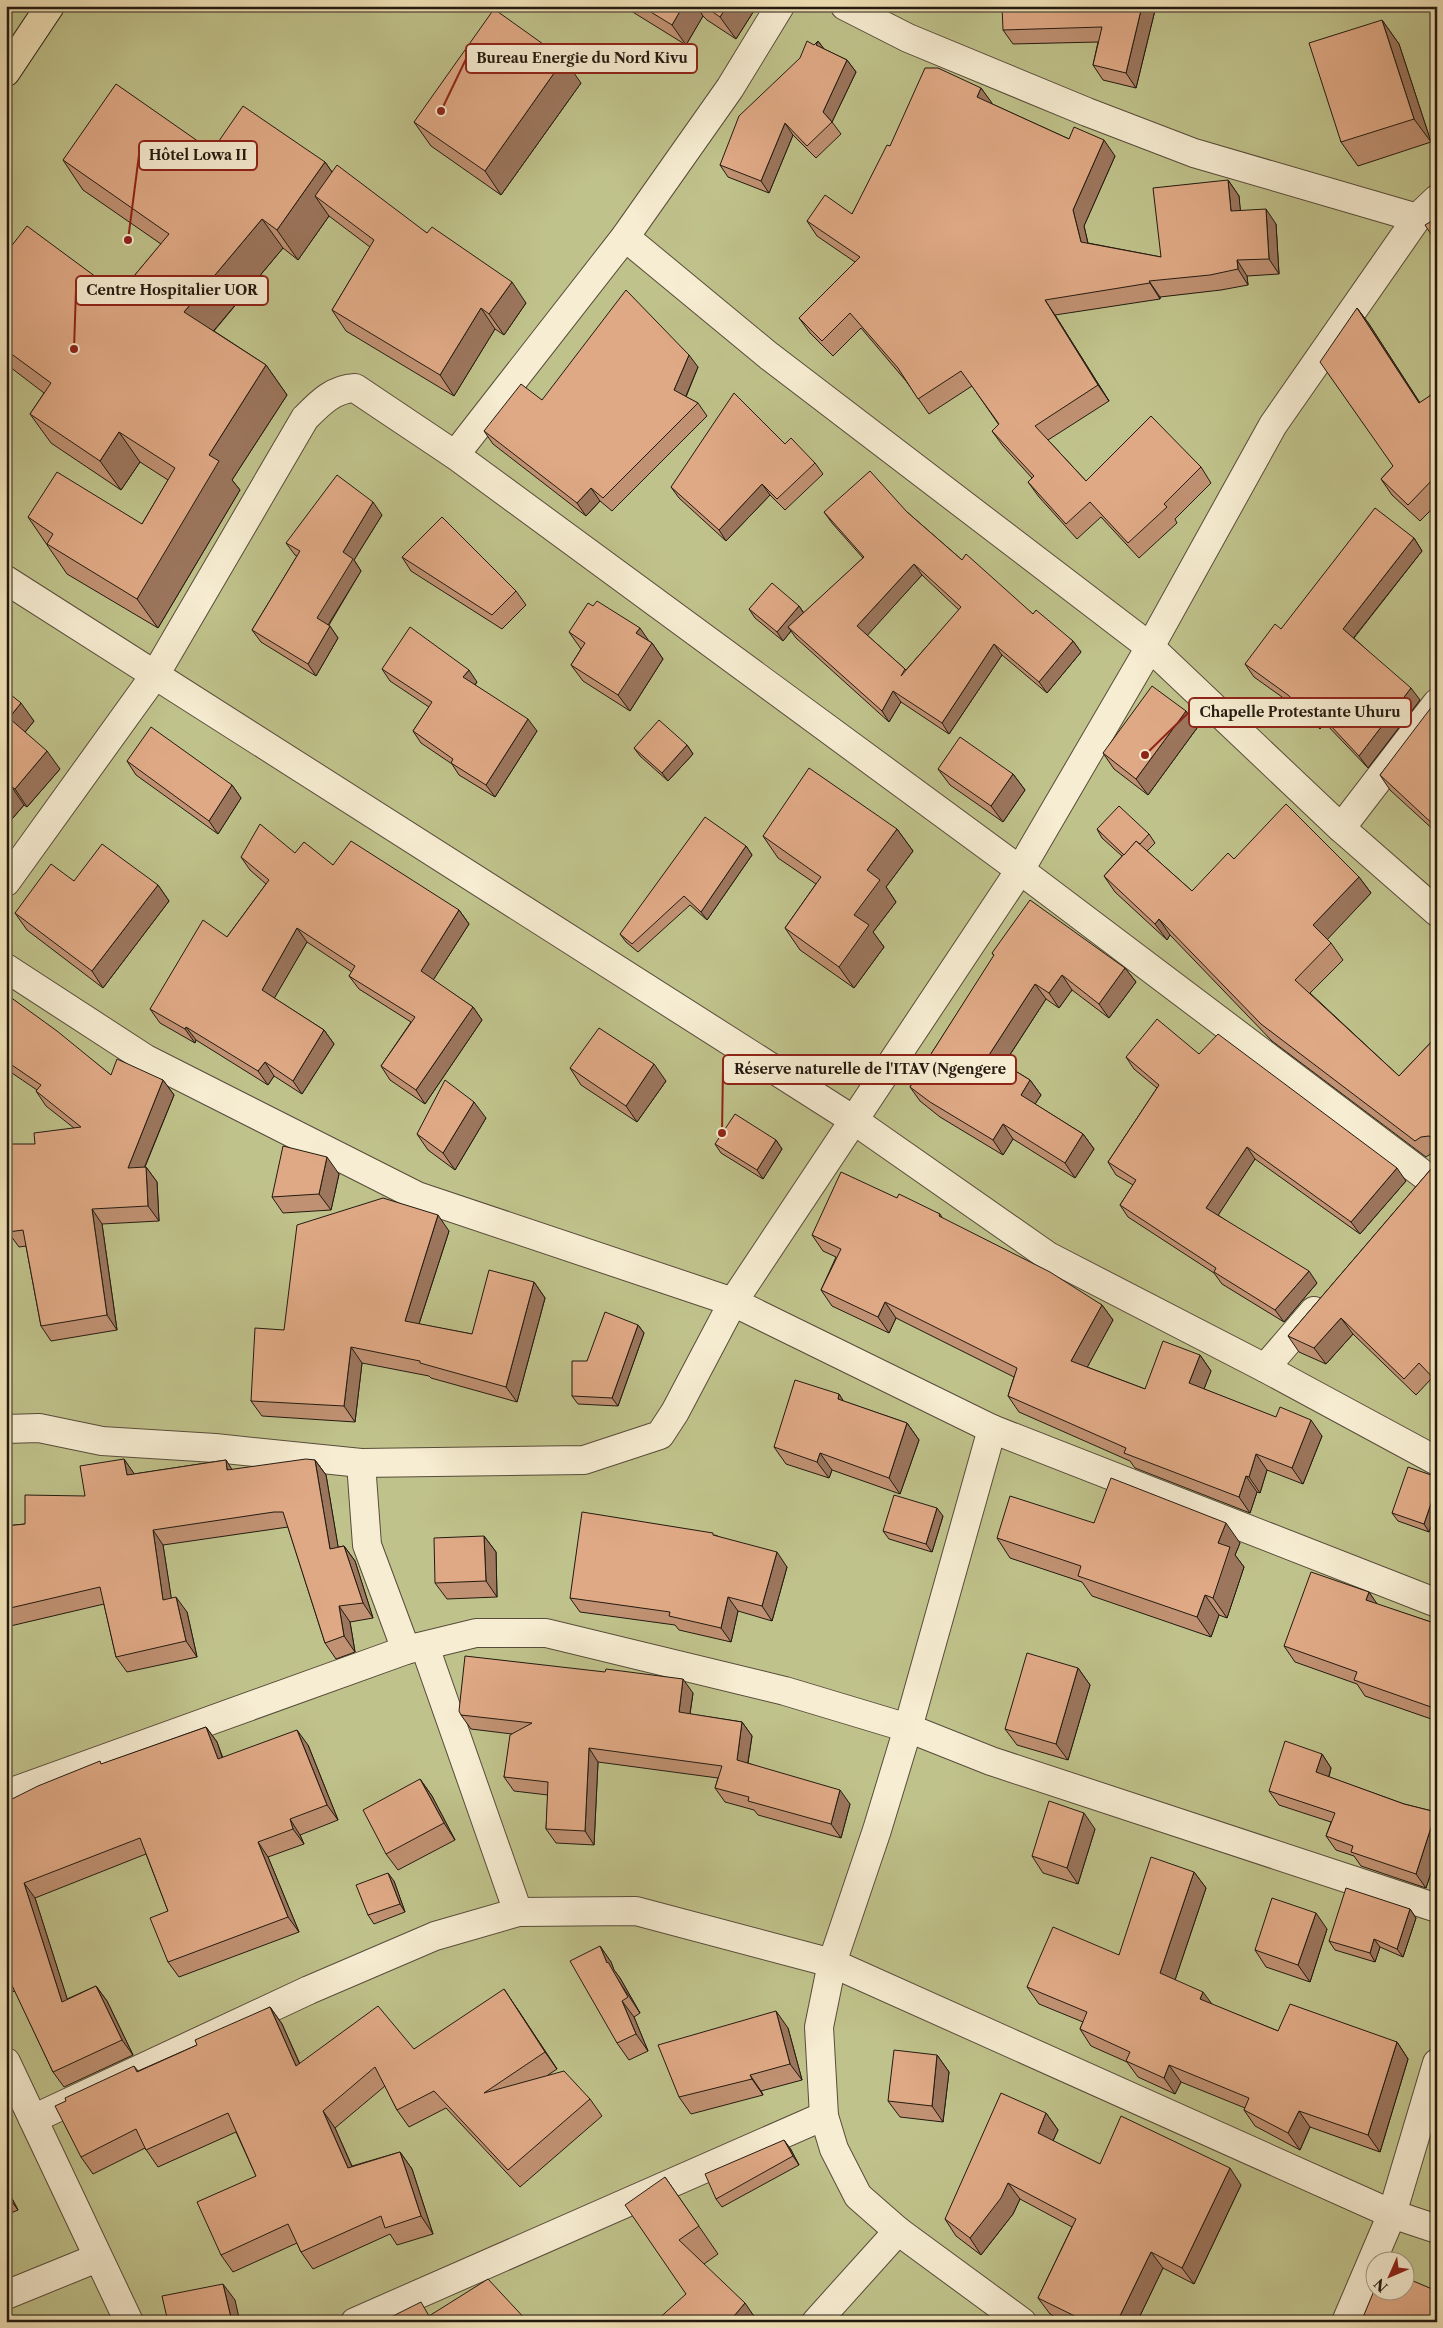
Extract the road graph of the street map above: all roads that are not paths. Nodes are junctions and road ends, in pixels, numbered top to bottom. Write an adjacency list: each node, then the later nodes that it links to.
1 (50, 6): 4 (highway)
2 (780, 6): 7 (street)
3 (845, 6): 6 (street)
4 (6, 72)
5 (1437, 198): 6 (street)
6 (1417, 218): 10 (street)
7 (625, 237): 8 (street); 10 (street)
8 (455, 455): 11 (street); 14 (street)
9 (6, 580): 11 (street)
10 (1150, 647): 13 (street); 14 (street)
11 (155, 675): 15 (street); 18 (street)
12 (1437, 703): 13 (street)
13 (1340, 828): 16 (street)
14 (1020, 870): 18 (street); 19 (street)
15 (6, 882)
16 (1437, 912)
17 (6, 968): 22 (street)
18 (852, 1119): 22 (street); 23 (street)
19 (1432, 1173): 20 (street)
20 (1409, 1200)
21 (1328, 1295): 23 (street)
22 (733, 1302): 25 (street); 27 (street)
23 (1265, 1368): 26 (street)
24 (6, 1429): 27 (street)
25 (992, 1429): 28 (street); 30 (street)
26 (1437, 1461)
27 (361, 1463): 29 (street)
28 (1437, 1603)
29 (416, 1648): 30 (street); 31 (street); 33 (street)
30 (908, 1728): 32 (street); 34 (street)
31 (6, 1794)
32 (1437, 1908)
33 (518, 1912): 34 (street); 38 (street)
34 (832, 1963): 37 (street); 39 (street)
35 (6, 2062): 38 (street)
36 (1437, 2063): 39 (street)
37 (824, 2116): 41 (street); 45 (street)
38 (33, 2119): 42 (street)
39 (1392, 2214): 40 (street); 48 (street)
40 (1437, 2229)
41 (898, 2231): 46 (street); 47 (street)
42 (97, 2258): 43 (street); 44 (street)
43 (6, 2295)
44 (128, 2322)
45 (355, 2322)
46 (816, 2322)
47 (1022, 2322)
48 (1346, 2322)

